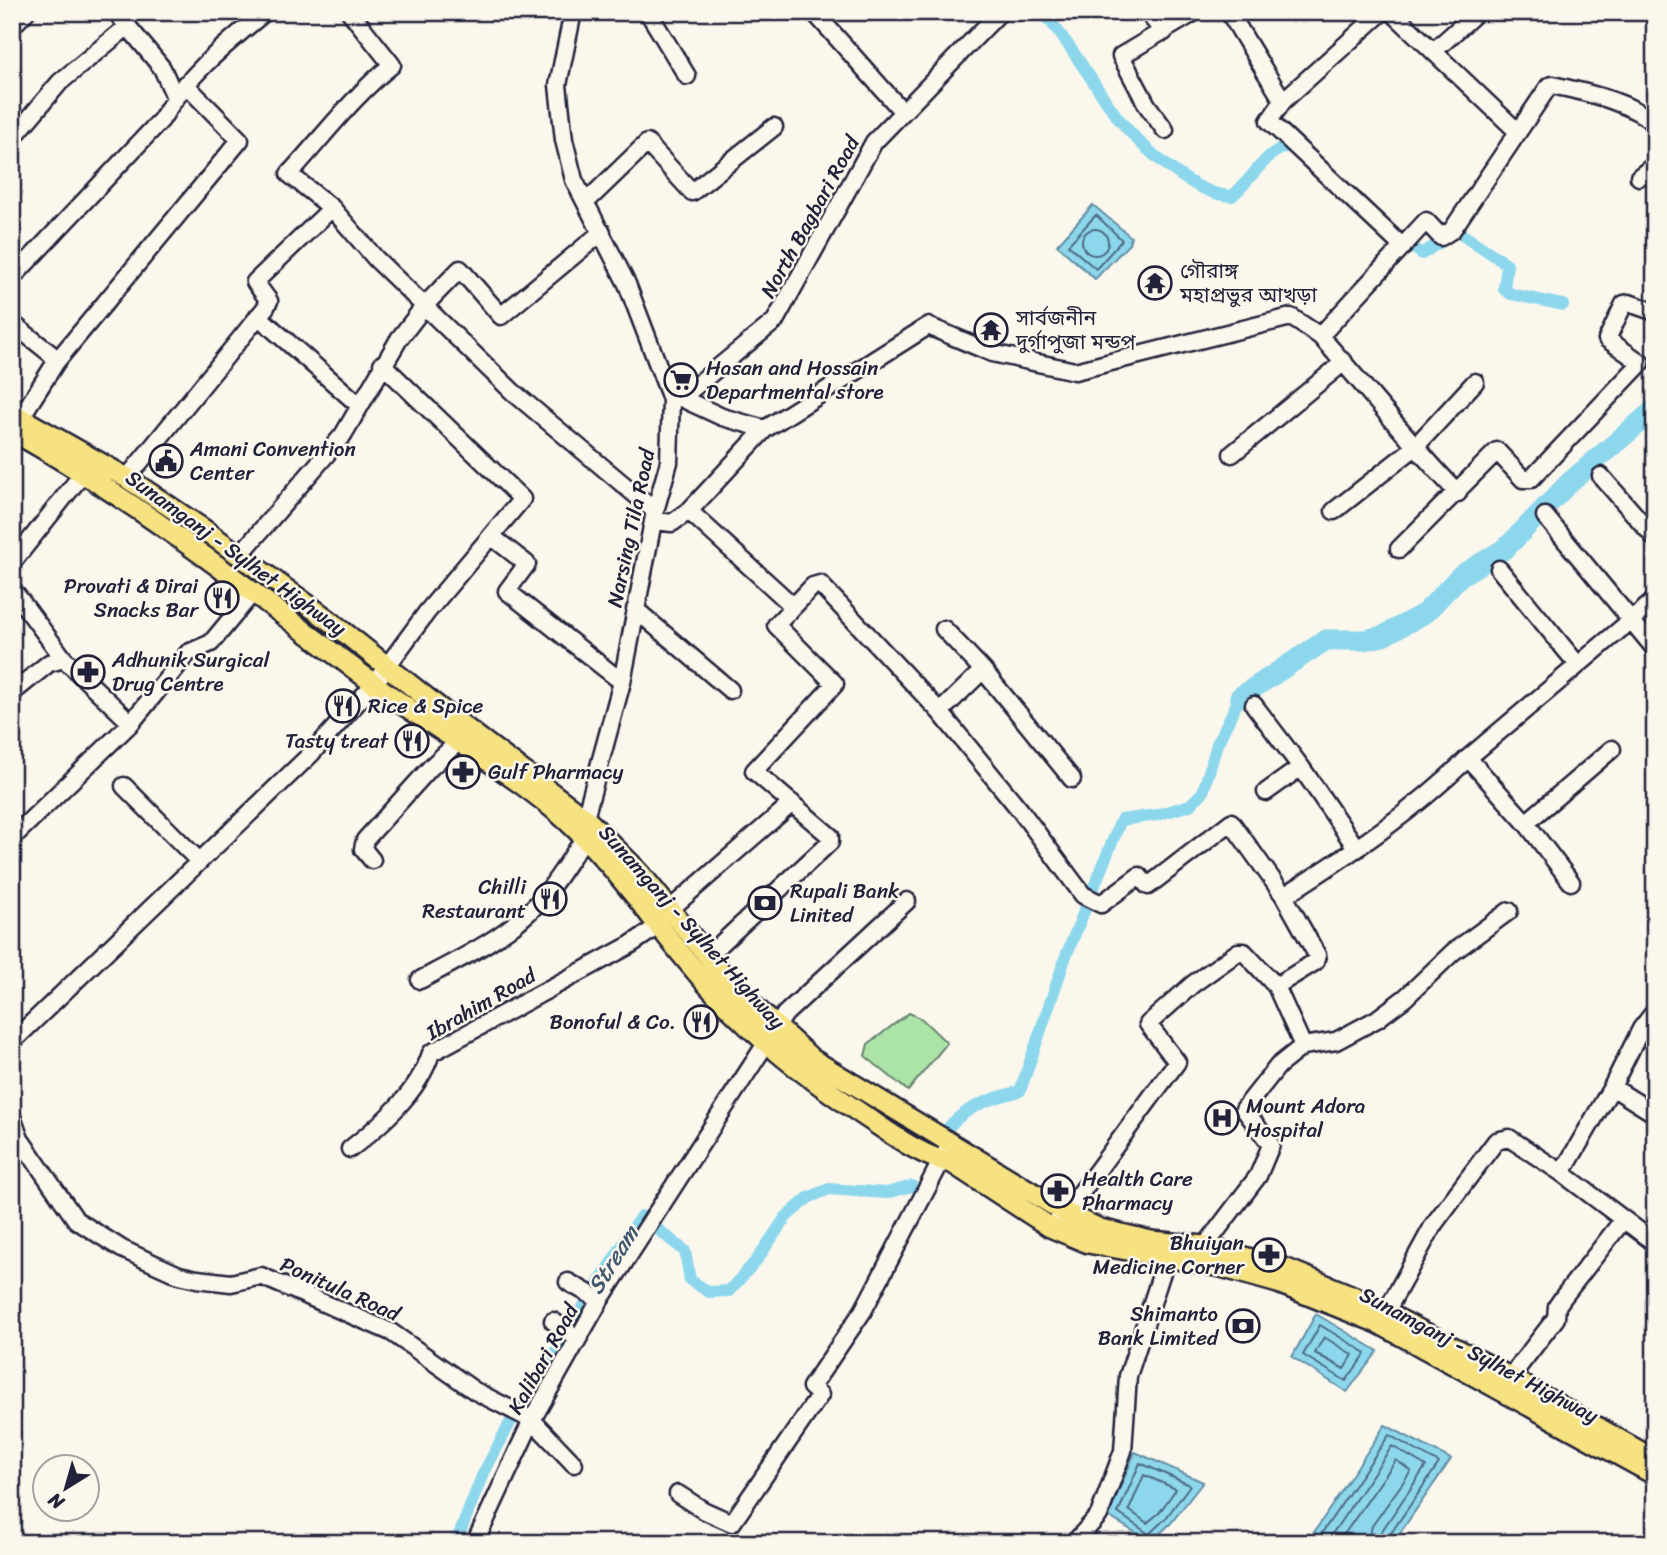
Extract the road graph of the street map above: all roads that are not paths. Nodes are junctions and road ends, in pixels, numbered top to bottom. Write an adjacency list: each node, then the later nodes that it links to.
1 (26, 12): 15 (street)
2 (116, 12): 16 (street)
3 (350, 12): 31 (street)
4 (573, 12): 30 (street, Narsing Tila Road)
5 (648, 12): 19 (street)
6 (814, 12): 22 (street)
7 (1000, 12): 22 (street, North Bagbari Road)
8 (1147, 12): 17 (street)
9 (1195, 12): 17 (street)
10 (1228, 12): 21 (street)
11 (1382, 12): 21 (street)
12 (1392, 12): 18 (street)
13 (1477, 12): 18 (street)
14 (262, 13): 20 (street)
15 (12, 26)
16 (128, 26): 20 (street); 27 (street)
17 (1164, 32): 25 (street)
18 (1435, 50): 26 (street)
19 (687, 76)
20 (180, 91): 34 (street); 40 (street)
21 (1283, 101): 33 (street)
22 (903, 111): 44 (street, North Bagbari Road)
23 (1655, 124): 26 (street)
24 (774, 127): 30 (street)
25 (1164, 130)
26 (1518, 132): 33 (street)
27 (12, 139)
28 (1655, 165): 29 (street)
29 (1639, 177)
30 (587, 201): 32 (street, Narsing Tila Road)
31 (332, 208): 35 (street); 37 (street)
32 (602, 232): 35 (street); 44 (street, Narsing Tila Road)
33 (1406, 244): 39 (street)
34 (12, 278)
35 (426, 304): 42 (street); 56 (street)
36 (1655, 312): 53 (street)
37 (258, 316): 45 (street); 52 (street)
38 (12, 323): 40 (street)
39 (1320, 336): 41 (street); 47 (street)
40 (56, 362): 46 (street)
41 (1344, 362): 48 (street); 49 (street)
42 (382, 363): 45 (street); 59 (street)
43 (1475, 382): 48 (street)
44 (676, 398): 47 (street); 56 (street, Narsing Tila Road)
45 (359, 405): 62 (street)
46 (14, 423): 50 (main road, Sunamganj - Sylhet Highway); 52 (main road, Sunamganj - Sylhet Highway)
47 (765, 429): 54 (street)
48 (1414, 448): 53 (street); 55 (street)
49 (1232, 454)
50 (84, 472): 58 (main road, Sunamganj - Sylhet Highway); 63 (street)
51 (1601, 476): 60 (street)
52 (127, 478): 58 (main road, Sunamganj - Sylhet Highway)
53 (1458, 493): 61 (street)
54 (689, 511): 56 (street); 68 (street)
55 (1334, 511)
56 (655, 516): 69 (street, Narsing Tila Road)
57 (1545, 516): 70 (street)
58 (183, 527): 62 (main road, Sunamganj - Sylhet Highway); 66 (main road, Sunamganj - Sylhet Highway)
59 (491, 536): 74 (street); 77 (street)
60 (1655, 538)
61 (1399, 549)
62 (239, 556): 74 (main road, Sunamganj - Sylhet Highway)
63 (12, 563)
64 (1499, 569): 75 (street)
65 (12, 589): 73 (street)
66 (254, 591): 78 (main road, Sunamganj - Sylhet Highway); 83 (street)
67 (1655, 600): 70 (street)
68 (793, 606): 82 (street); 91 (street)
69 (635, 609): 77 (street, Narsing Tila Road); 79 (street)
70 (1630, 621): 72 (street); 75 (street)
71 (944, 629): 76 (street)
72 (1655, 649)
73 (64, 659): 80 (street); 83 (street)
74 (387, 665): 78 (street); 92 (main road, Sunamganj - Sylhet Highway)
75 (1578, 665): 86 (street)
76 (983, 670): 82 (street); 88 (street)
77 (622, 681): 92 (street, Narsing Tila Road)
78 (374, 684): 84 (main road, Sunamganj - Sylhet Highway); 98 (street)
79 (730, 690)
80 (12, 693)
81 (1254, 705): 87 (street)
82 (940, 712): 100 (street)
83 (131, 723): 94 (street)
84 (457, 743): 95 (main road, Sunamganj - Sylhet Highway); 97 (street)
85 (1612, 749): 93 (street)
86 (1468, 758): 93 (street); 96 (street)
87 (1301, 767): 90 (street); 96 (street)
88 (1072, 779)
89 (124, 786): 98 (street)
90 (1266, 792)
91 (792, 803): 103 (street, Ibrahim Road); 104 (street)
92 (585, 818): 103 (main road, Sunamganj - Sylhet Highway)
93 (1526, 822): 99 (street)
94 (12, 838)
95 (584, 839): 103 (main road, Sunamganj - Sylhet Highway); 105 (street)
96 (1357, 849): 100 (street)
97 (372, 860)
98 (199, 861): 109 (street)
99 (1571, 882)
100 (1284, 896): 106 (street)
101 (907, 901): 108 (street, Kalibari Road)
102 (1509, 911): 110 (street)
103 (663, 918): 104 (main road, Sunamganj - Sylhet Highway); 111 (main road, Sunamganj - Sylhet Highway); 115 (street, Ibrahim Road)
104 (709, 955): 108 (main road, Sunamganj - Sylhet Highway)
105 (420, 980)
106 (1276, 986): 110 (street); 118 (street)
107 (1655, 1010): 112 (street)
108 (776, 1028): 111 (street, Kalibari Road); 116 (main road, Sunamganj - Sylhet Highway)
109 (12, 1042)
110 (1303, 1045): 122 (street)
111 (767, 1046): 116 (main road, Sunamganj - Sylhet Highway); 125 (street, Kalibari Road)
112 (1612, 1087): 113 (street); 117 (street)
113 (1655, 1114)
114 (12, 1117): 130 (street, Ponitula Road)
115 (350, 1149)
116 (945, 1153): 118 (main road, Sunamganj - Sylhet Highway); 120 (main road, Sunamganj - Sylhet Highway); 134 (street)
117 (1562, 1173): 119 (street); 126 (street)
118 (1066, 1213): 120 (street); 122 (main road, Sunamganj - Sylhet Highway)
119 (1623, 1220): 121 (street); 129 (street)
120 (1050, 1227): 123 (main road, Sunamganj - Sylhet Highway)
121 (1651, 1240)
122 (1205, 1246): 126 (main road, Sunamganj - Sylhet Highway)
123 (1166, 1259): 133 (main road, Sunamganj - Sylhet Highway); 136 (street)
124 (568, 1282): 125 (street)
125 (600, 1300): 128 (street, Kalibari Road)
126 (1386, 1312): 129 (main road, Sunamganj - Sylhet Highway)
127 (551, 1326): 128 (street)
128 (575, 1344): 130 (street, Kalibari Road)
129 (1509, 1379): 131 (main road, Sunamganj - Sylhet Highway)
130 (532, 1420): 132 (street, Ponitula Road); 135 (street, Kalibari Road)
131 (1655, 1460)
132 (574, 1464)
133 (1655, 1475)
134 (678, 1494)
135 (475, 1543)
136 (1074, 1543)

